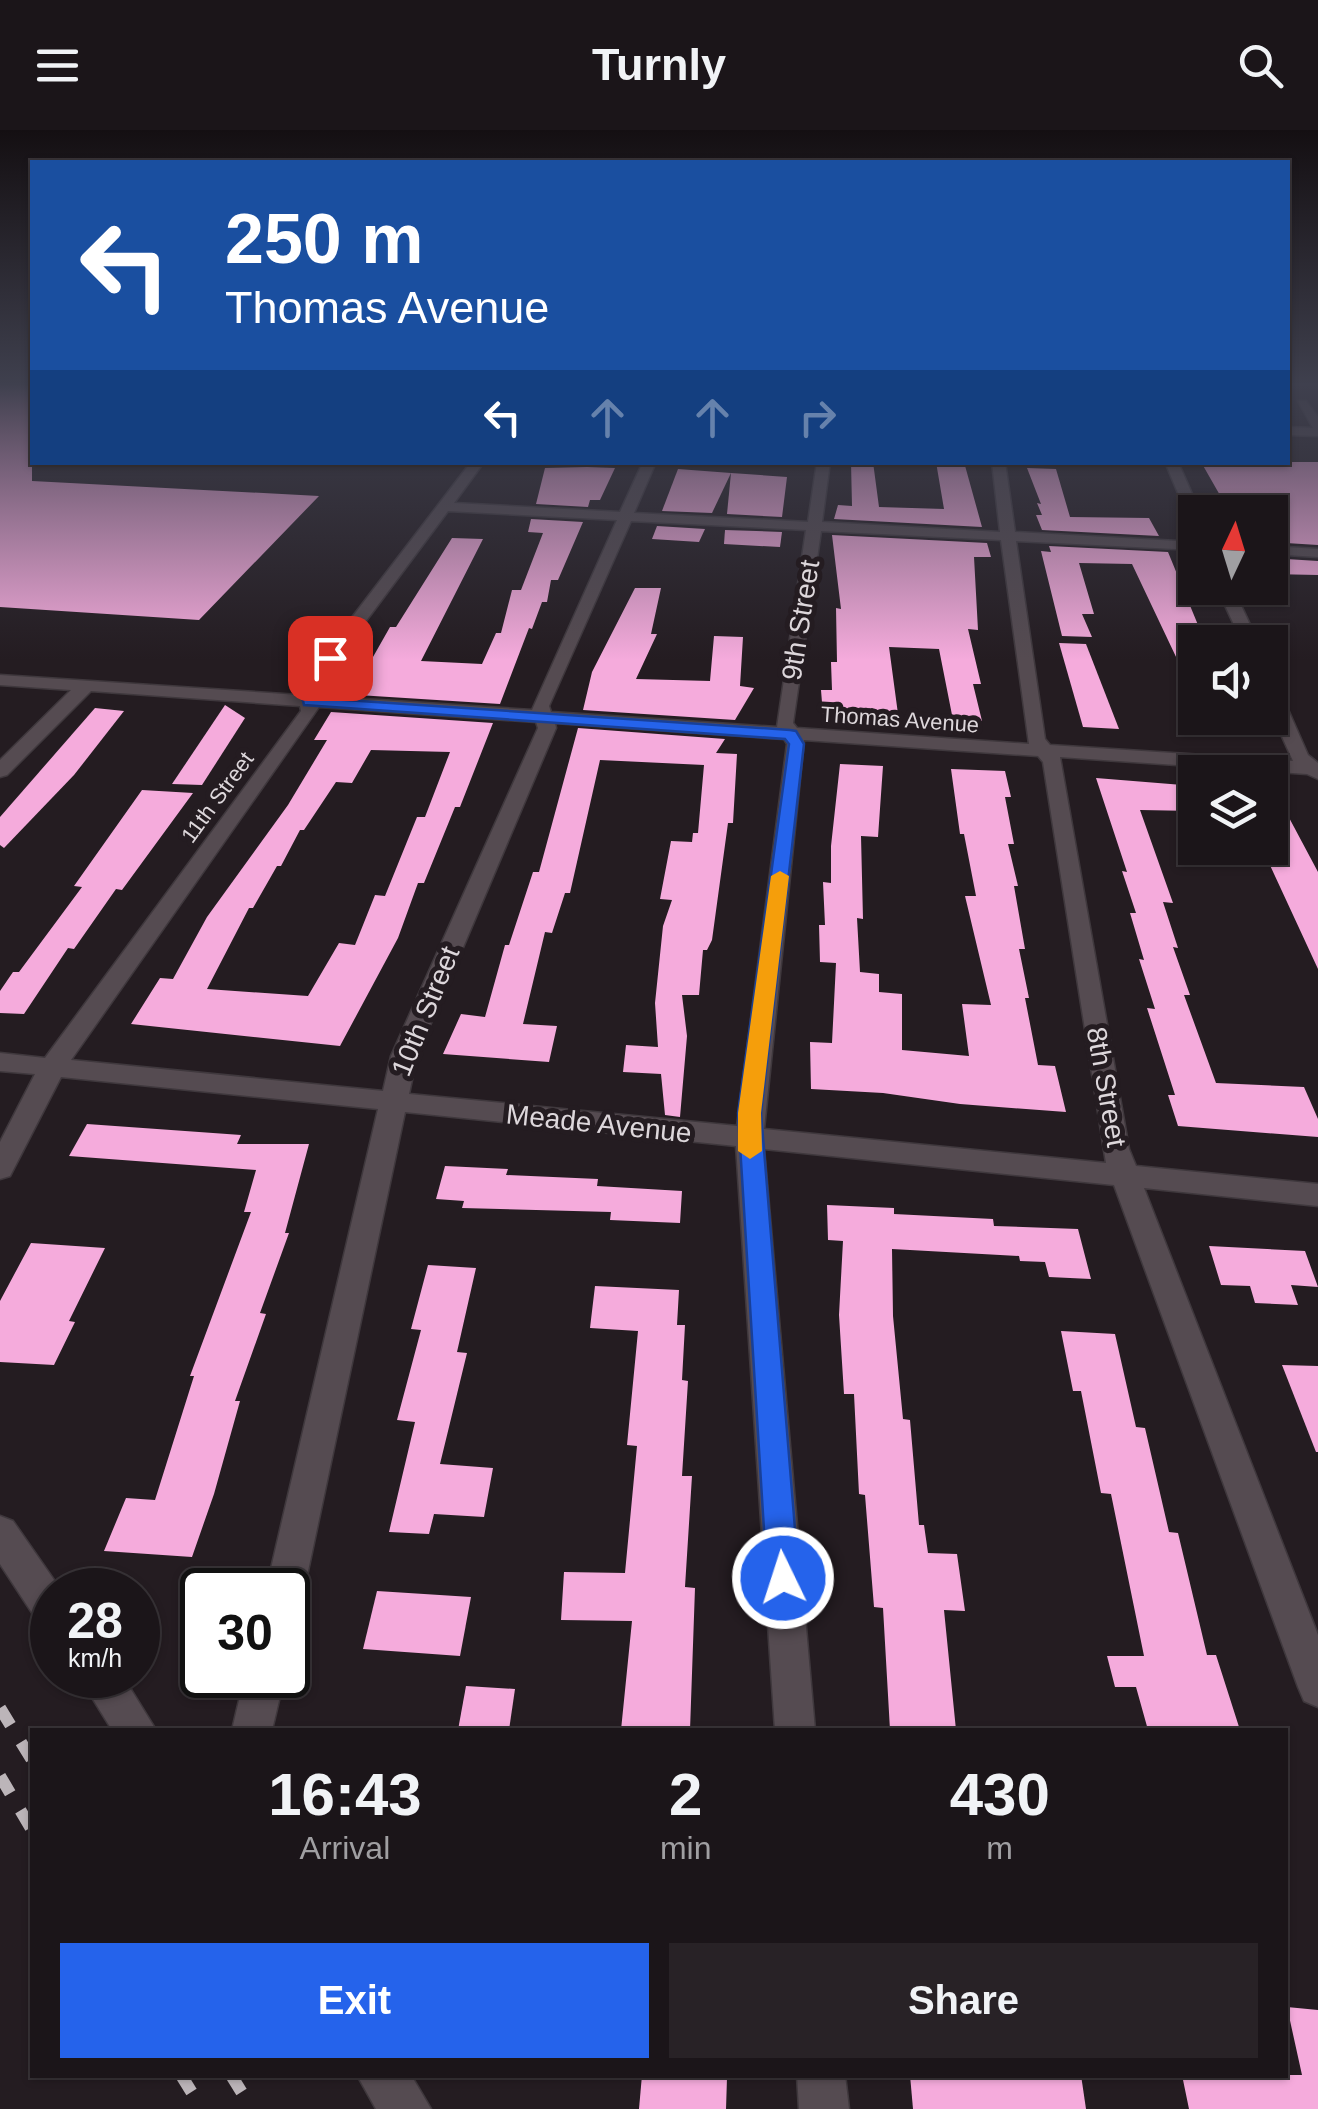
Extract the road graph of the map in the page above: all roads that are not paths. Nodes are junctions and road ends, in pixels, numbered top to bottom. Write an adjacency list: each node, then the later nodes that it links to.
1 (468, 475): 5 (street, 11th Street)
2 (644, 475): 6 (street, 10th Street)
3 (822, 475): 7 (street, 9th Street)
4 (1000, 475): 8 (street, 8th Street)
5 (444, 507): 6 (street); 14 (street, 11th Street)
6 (625, 517): 7 (street); 15 (street, 10th Street)
7 (814, 526): 8 (street); 17 (street, 9th Street)
8 (1008, 536): 9 (street); 18 (street, 8th Street)
9 (1178, 545)
10 (1288, 551): 11 (street)
11 (1318, 553)
12 (0, 680): 13 (street, Thomas Avenue)
13 (86, 686): 14 (street, Thomas Avenue); 19 (street)
14 (310, 702): 15 (street, Thomas Avenue); 22 (street, 11th Street)
15 (544, 718): 17 (street, Thomas Avenue); 23 (street, 10th Street)
16 (1288, 730): 20 (street)
17 (790, 734): 18 (street, Thomas Avenue); 24 (street, 9th Street)
18 (1046, 752): 20 (street, Thomas Avenue); 26 (street, 8th Street)
19 (0, 770)
20 (1316, 770)
21 (0, 1062): 22 (street, Meade Avenue)
22 (54, 1066): 23 (street, Meade Avenue); 25 (street, 11th Street)
23 (390, 1102): 24 (street, Meade Avenue); 29 (street, 10th Street)
24 (749, 1138): 26 (street, Meade Avenue); 36 (street, 9th Street)
25 (0, 1170)
26 (1128, 1176): 27 (street, Meade Avenue); 31 (street, 8th Street)
27 (1318, 1195)
28 (0, 1532): 30 (street)
29 (290, 1568)
30 (30, 1576)
31 (1318, 1687)
32 (114, 1698): 34 (street)
33 (260, 1698): 35 (street)
34 (135, 1728)
35 (253, 1728)
36 (795, 1728)
37 (383, 2078): 39 (street)
38 (822, 2078): 40 (street)
39 (406, 2109)
40 (824, 2109)

